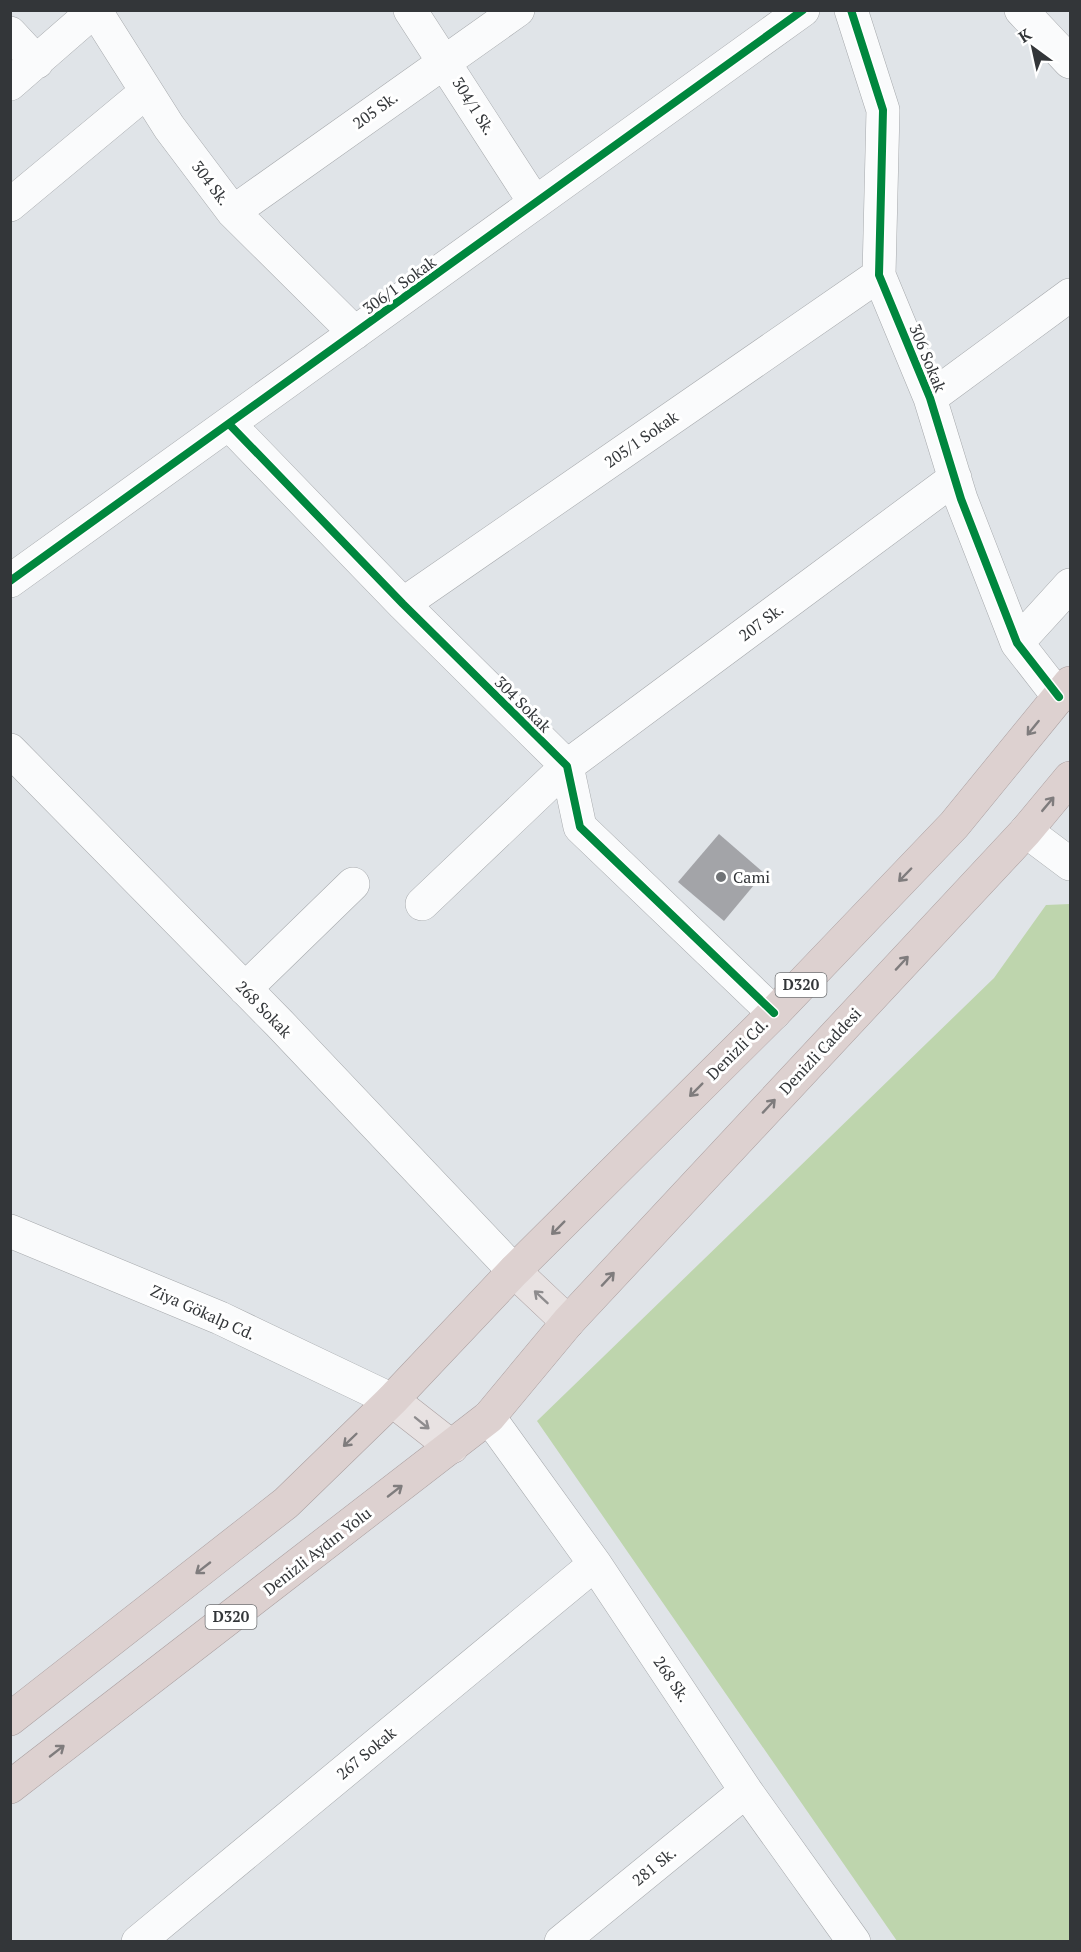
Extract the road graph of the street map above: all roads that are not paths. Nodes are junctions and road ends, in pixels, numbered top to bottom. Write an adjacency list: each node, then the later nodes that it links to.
1 (95, 10): 9 (street); 12 (street, 304 Sk.)
2 (410, 10): 8 (street, 304/1 Sk.)
3 (518, 10): 8 (street, 205 Sk.)
4 (803, 10): 13 (street, 306/1 Sokak)
5 (851, 10): 16 (street, 306 Sokak)
6 (1021, 10): 10 (street)
7 (10, 33): 9 (street)
8 (444, 60): 13 (street, 304/1 Sk.); 15 (street, 205 Sk.)
9 (37, 62): 11 (street)
10 (1071, 62)
11 (10, 84)
12 (146, 92): 14 (street); 15 (street, 304 Sk.)
13 (535, 203): 18 (street, 306/1 Sokak)
14 (10, 205)
15 (233, 212): 18 (street, 304 Sk.)
16 (879, 275): 19 (street, 306 Sokak); 24 (street, 205/1 Sokak)
17 (1071, 295): 19 (street)
18 (355, 333): 20 (street, 306/1 Sokak)
19 (930, 398): 21 (street, 306 Sokak)
20 (229, 424): 22 (street, 306/1 Sokak); 24 (street, 304 Sokak)
21 (955, 478): 25 (street, 306 Sokak); 28 (street, 207 Sk.)
22 (10, 581)
23 (1071, 585): 25 (street)
24 (403, 604): 28 (street, 304 Sokak)
25 (1017, 644): 26 (street, 306 Sokak)
26 (1065, 690): 35 (highway, Denizli Cd. / D320, one-way to 35)
27 (10, 750): 34 (street, 268 Sokak)
28 (567, 766): 33 (street, 207 Sk.); 35 (street)
29 (1071, 778): 30 (highway, Denizli Caddesi, one-way to 29)
30 (1026, 831): 31 (street); 38 (highway, Denizli Caddesi, one-way to 30)
31 (1069, 859)
32 (354, 884): 34 (street)
33 (422, 904)
34 (245, 989): 37 (street, 268 Sokak)
35 (774, 1013): 37 (highway, Denizli Cd. / D320, one-way to 37)
36 (10, 1231): 39 (street, Ziya Gökalp Cd.)
37 (513, 1271): 38 (main road, one-way to 37); 39 (highway, Denizli Cd.)
38 (568, 1322): 40 (highway, Denizli Caddesi)
39 (392, 1400): 41 (main road, one-way to 41); 43 (highway, one-way to 43)
40 (489, 1417): 41 (highway, Denizli Aydın Yolu); 42 (street, 268 Sk.)
41 (452, 1447): 44 (highway, Denizli Aydın Yolu / D320, one-way to 41)
42 (595, 1564): 45 (street, 268 Sk.); 46 (street, 267 Sokak)
43 (10, 1719)
44 (10, 1786)
45 (746, 1791): 47 (street, 281 Sk.); 48 (street, 268 Sk.)
46 (138, 1941)
47 (561, 1941)
48 (854, 1941)

